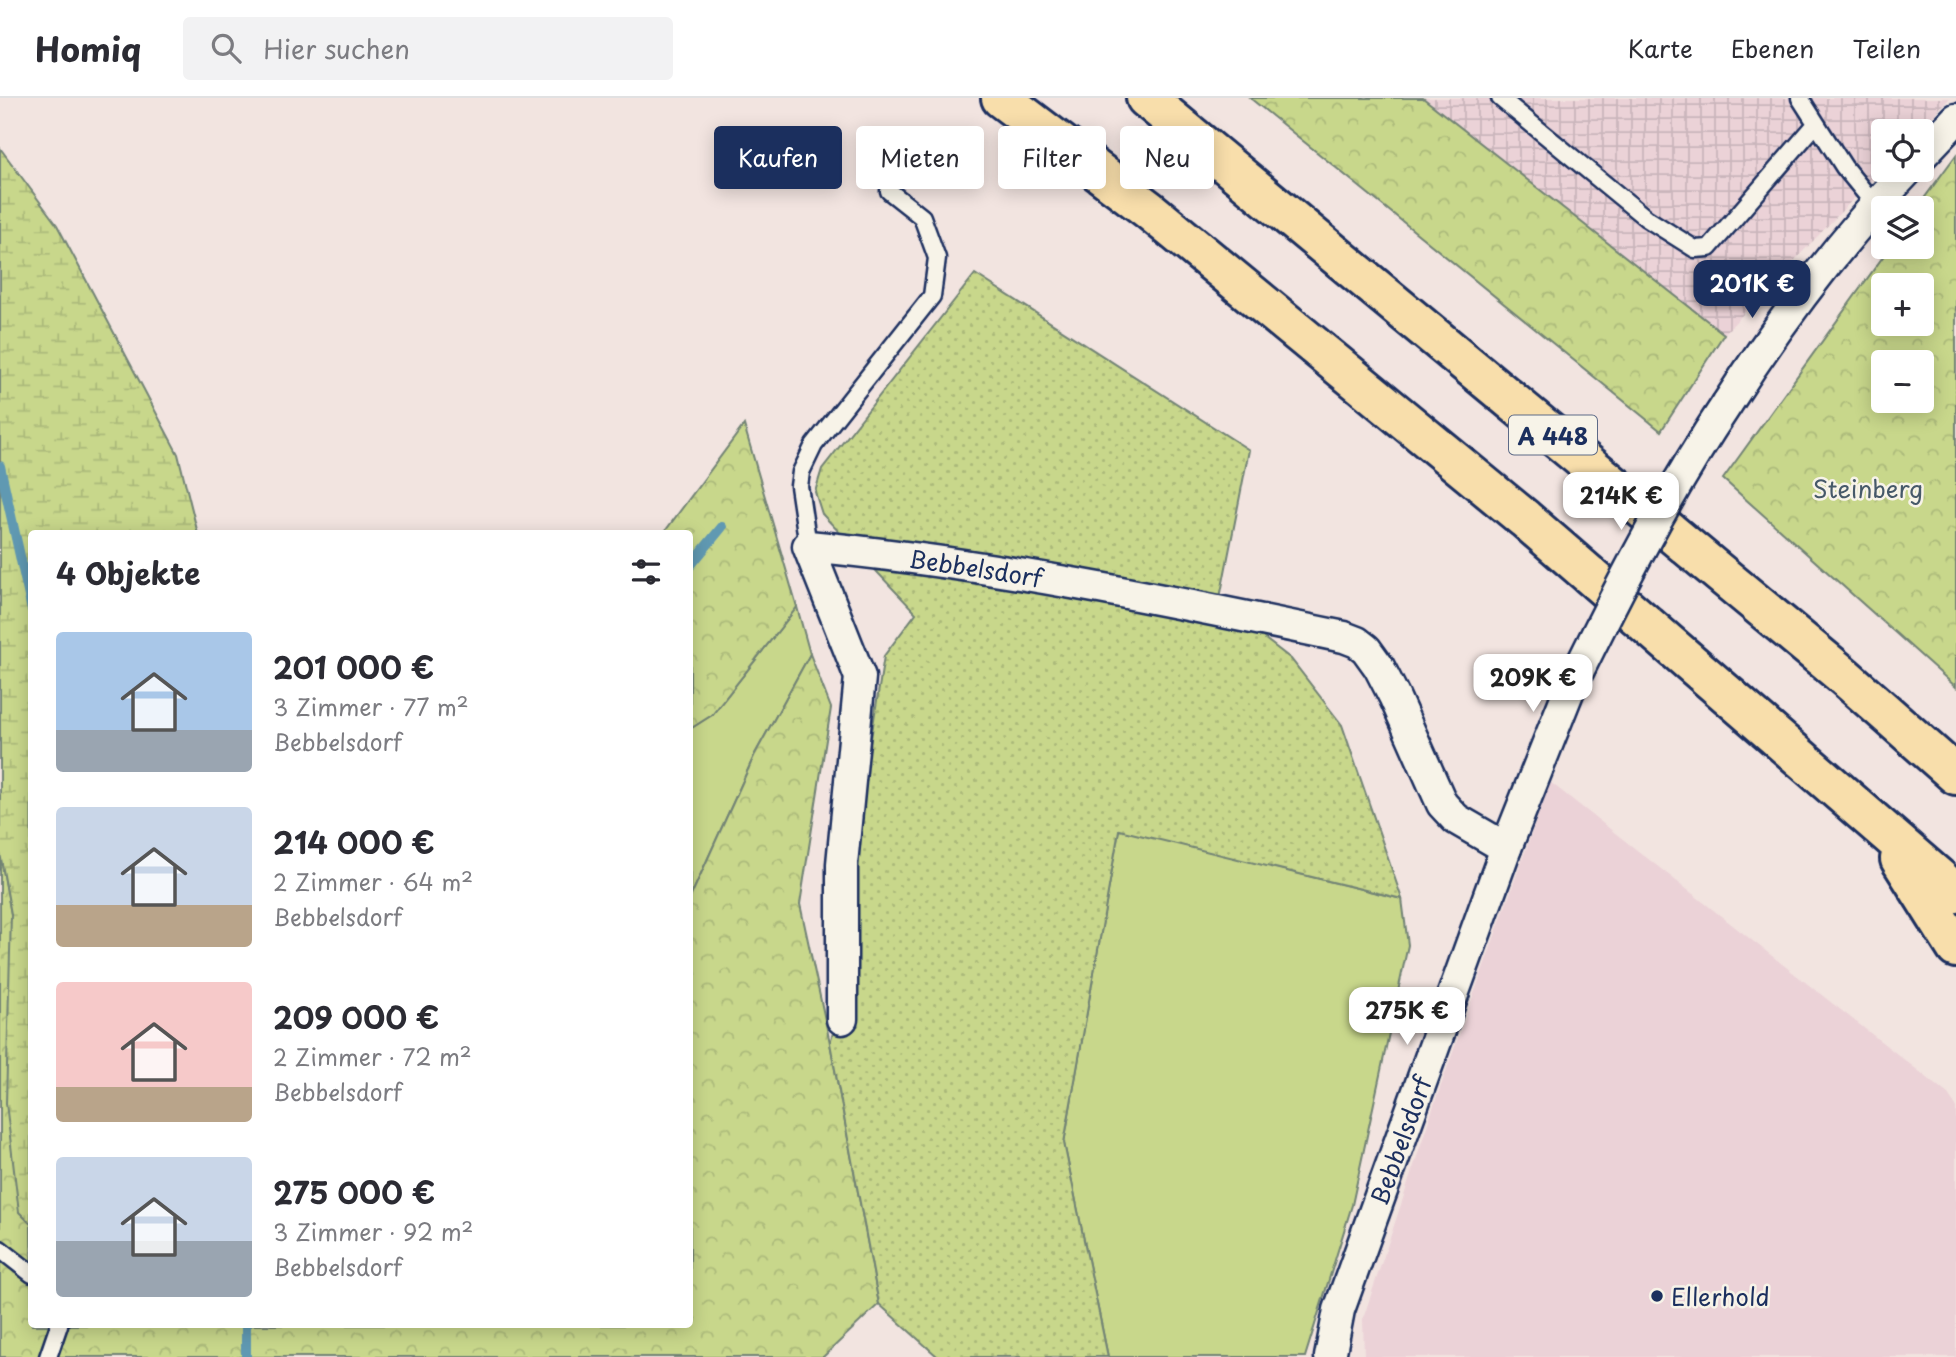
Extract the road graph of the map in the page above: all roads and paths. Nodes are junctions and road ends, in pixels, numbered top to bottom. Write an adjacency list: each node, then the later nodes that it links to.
1 (1001, 98): 15 (highway)
2 (1146, 98): 14 (highway, A 448)
3 (1500, 98): 6 (lane)
4 (1800, 98): 6 (lane)
5 (1956, 119): 7 (street)
6 (1816, 124): 11 (lane)
7 (1934, 142)
8 (1897, 182): 10 (street, Bebbelsdorf)
9 (889, 191): 13 (lane)
10 (1883, 196)
11 (1871, 200)
12 (1871, 210): 16 (street, Bebbelsdorf, bridge)
13 (808, 546): 16 (street, Bebbelsdorf); 19 (street)
14 (1956, 775)
15 (1881, 828): 17 (highway); 18 (highway)
16 (1506, 848): 24 (street, Bebbelsdorf)
17 (1956, 893)
18 (1956, 948)
19 (842, 1018)
20 (0, 1249): 21 (lane)
21 (28, 1271)
22 (58, 1328): 23 (lane)
23 (48, 1357)
24 (1330, 1357)

